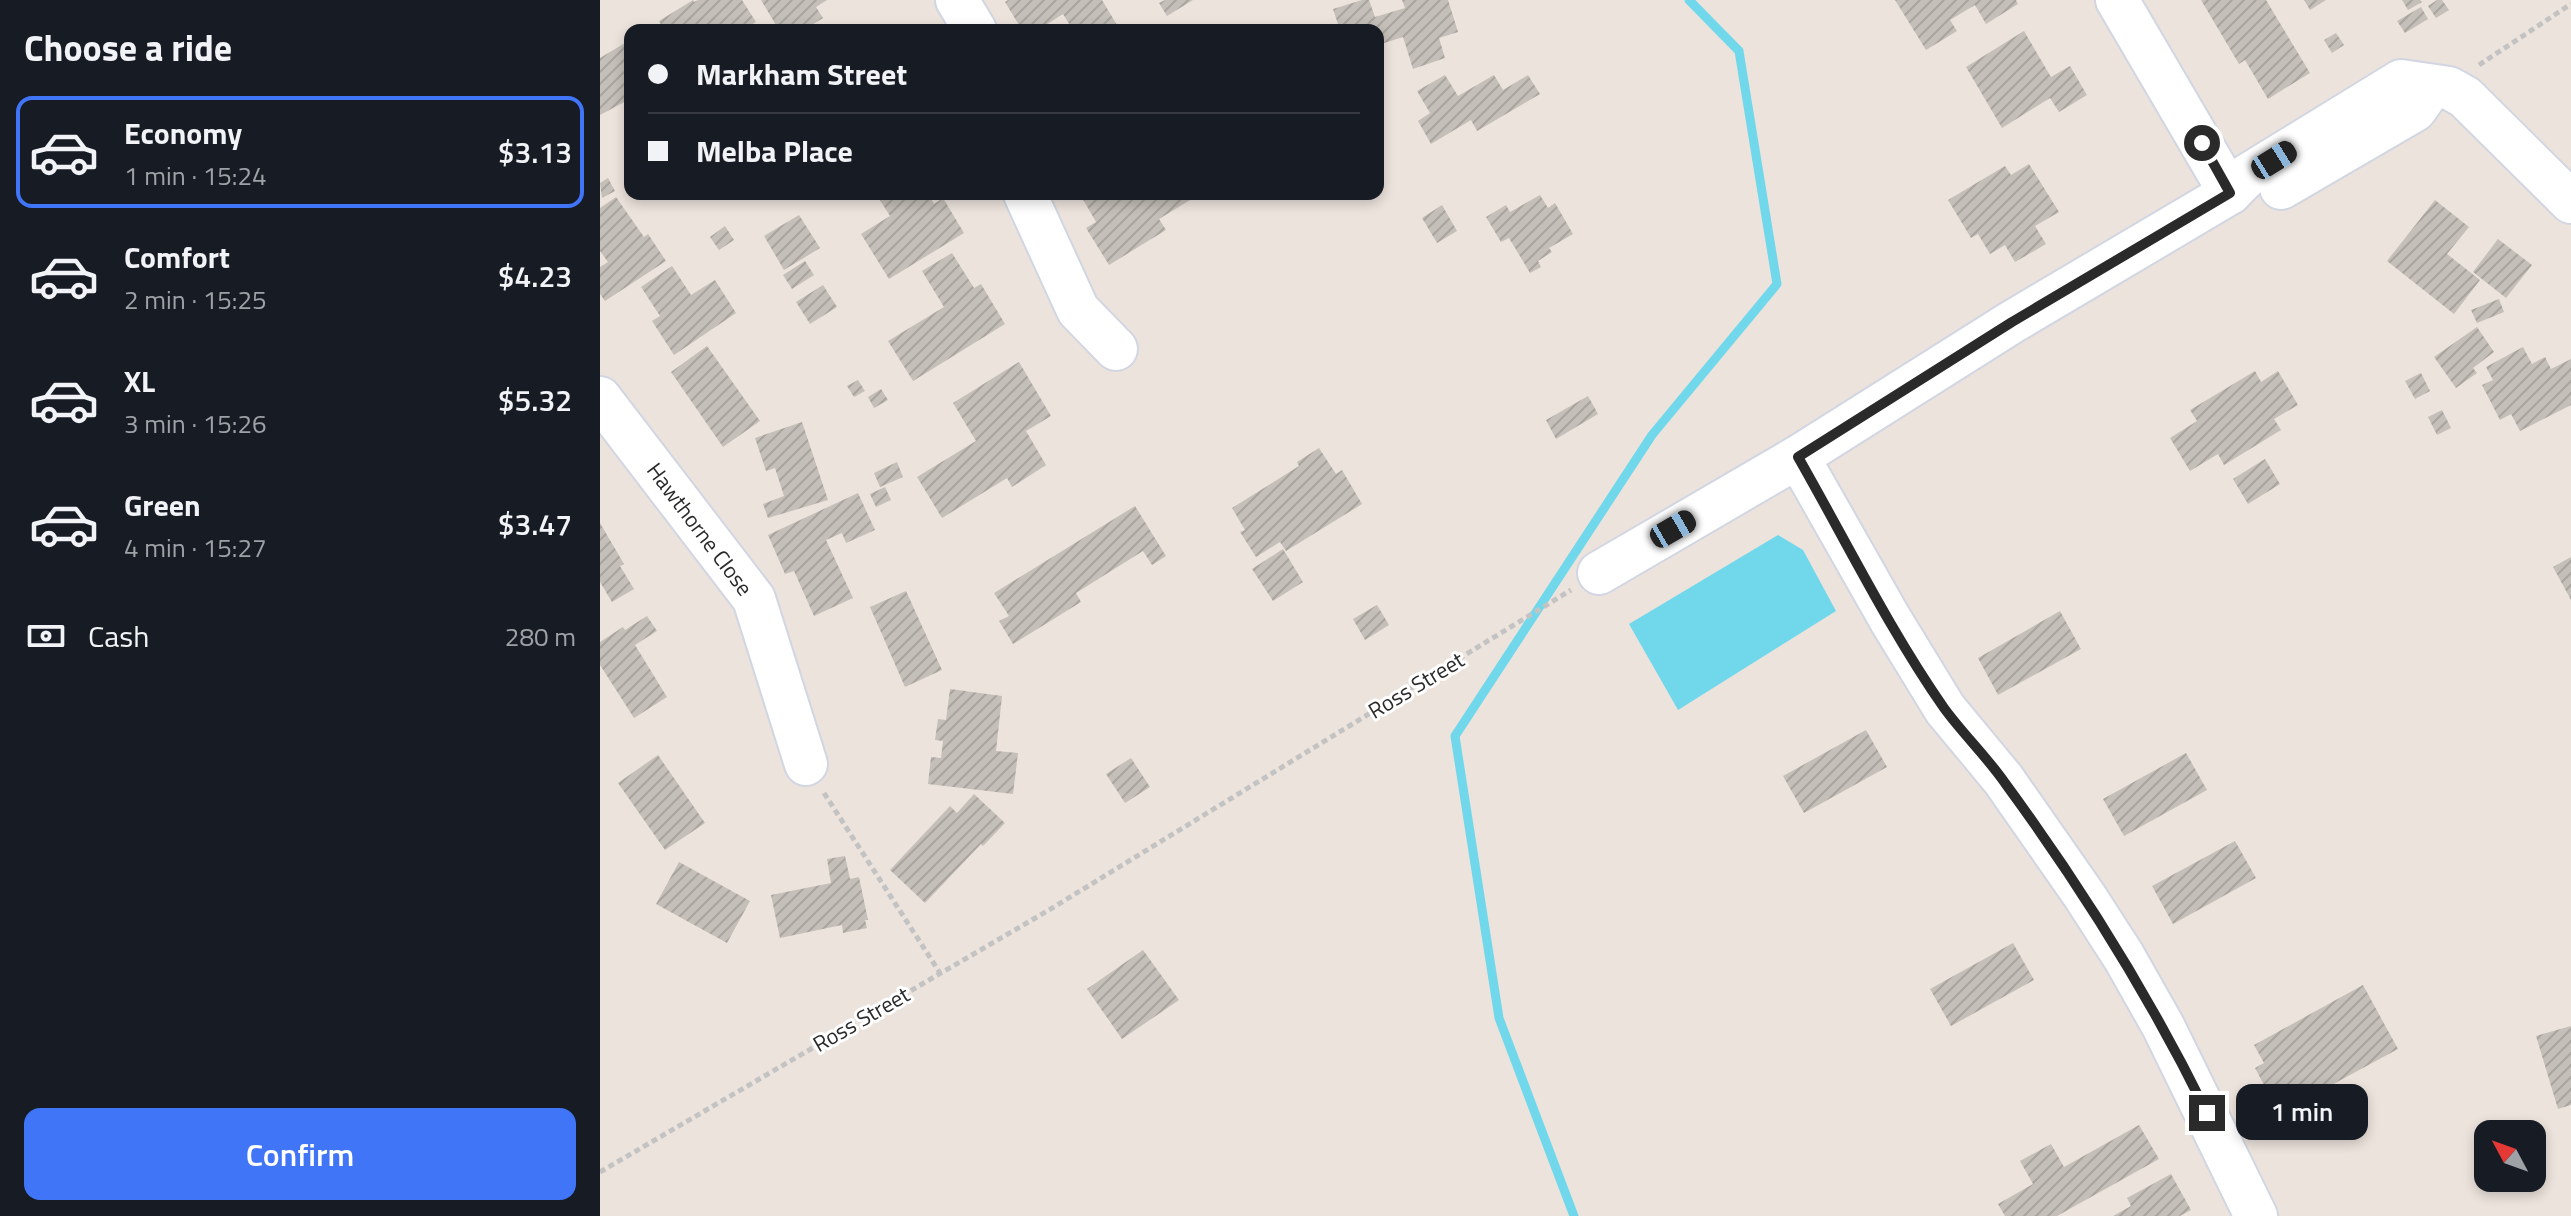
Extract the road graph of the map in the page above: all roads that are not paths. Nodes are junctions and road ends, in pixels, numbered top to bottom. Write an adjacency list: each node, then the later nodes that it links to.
1 (957, 0): 3 (street)
2 (2117, 0): 4 (street)
3 (971, 24)
4 (2230, 193): 6 (street); 9 (street)
5 (1028, 200): 7 (street)
6 (2571, 202)
7 (1116, 349)
8 (603, 406): 11 (street, Hawthorne Close)
9 (1798, 457): 10 (street); 12 (street)
10 (1599, 573)
11 (806, 764)
12 (2256, 1216)

